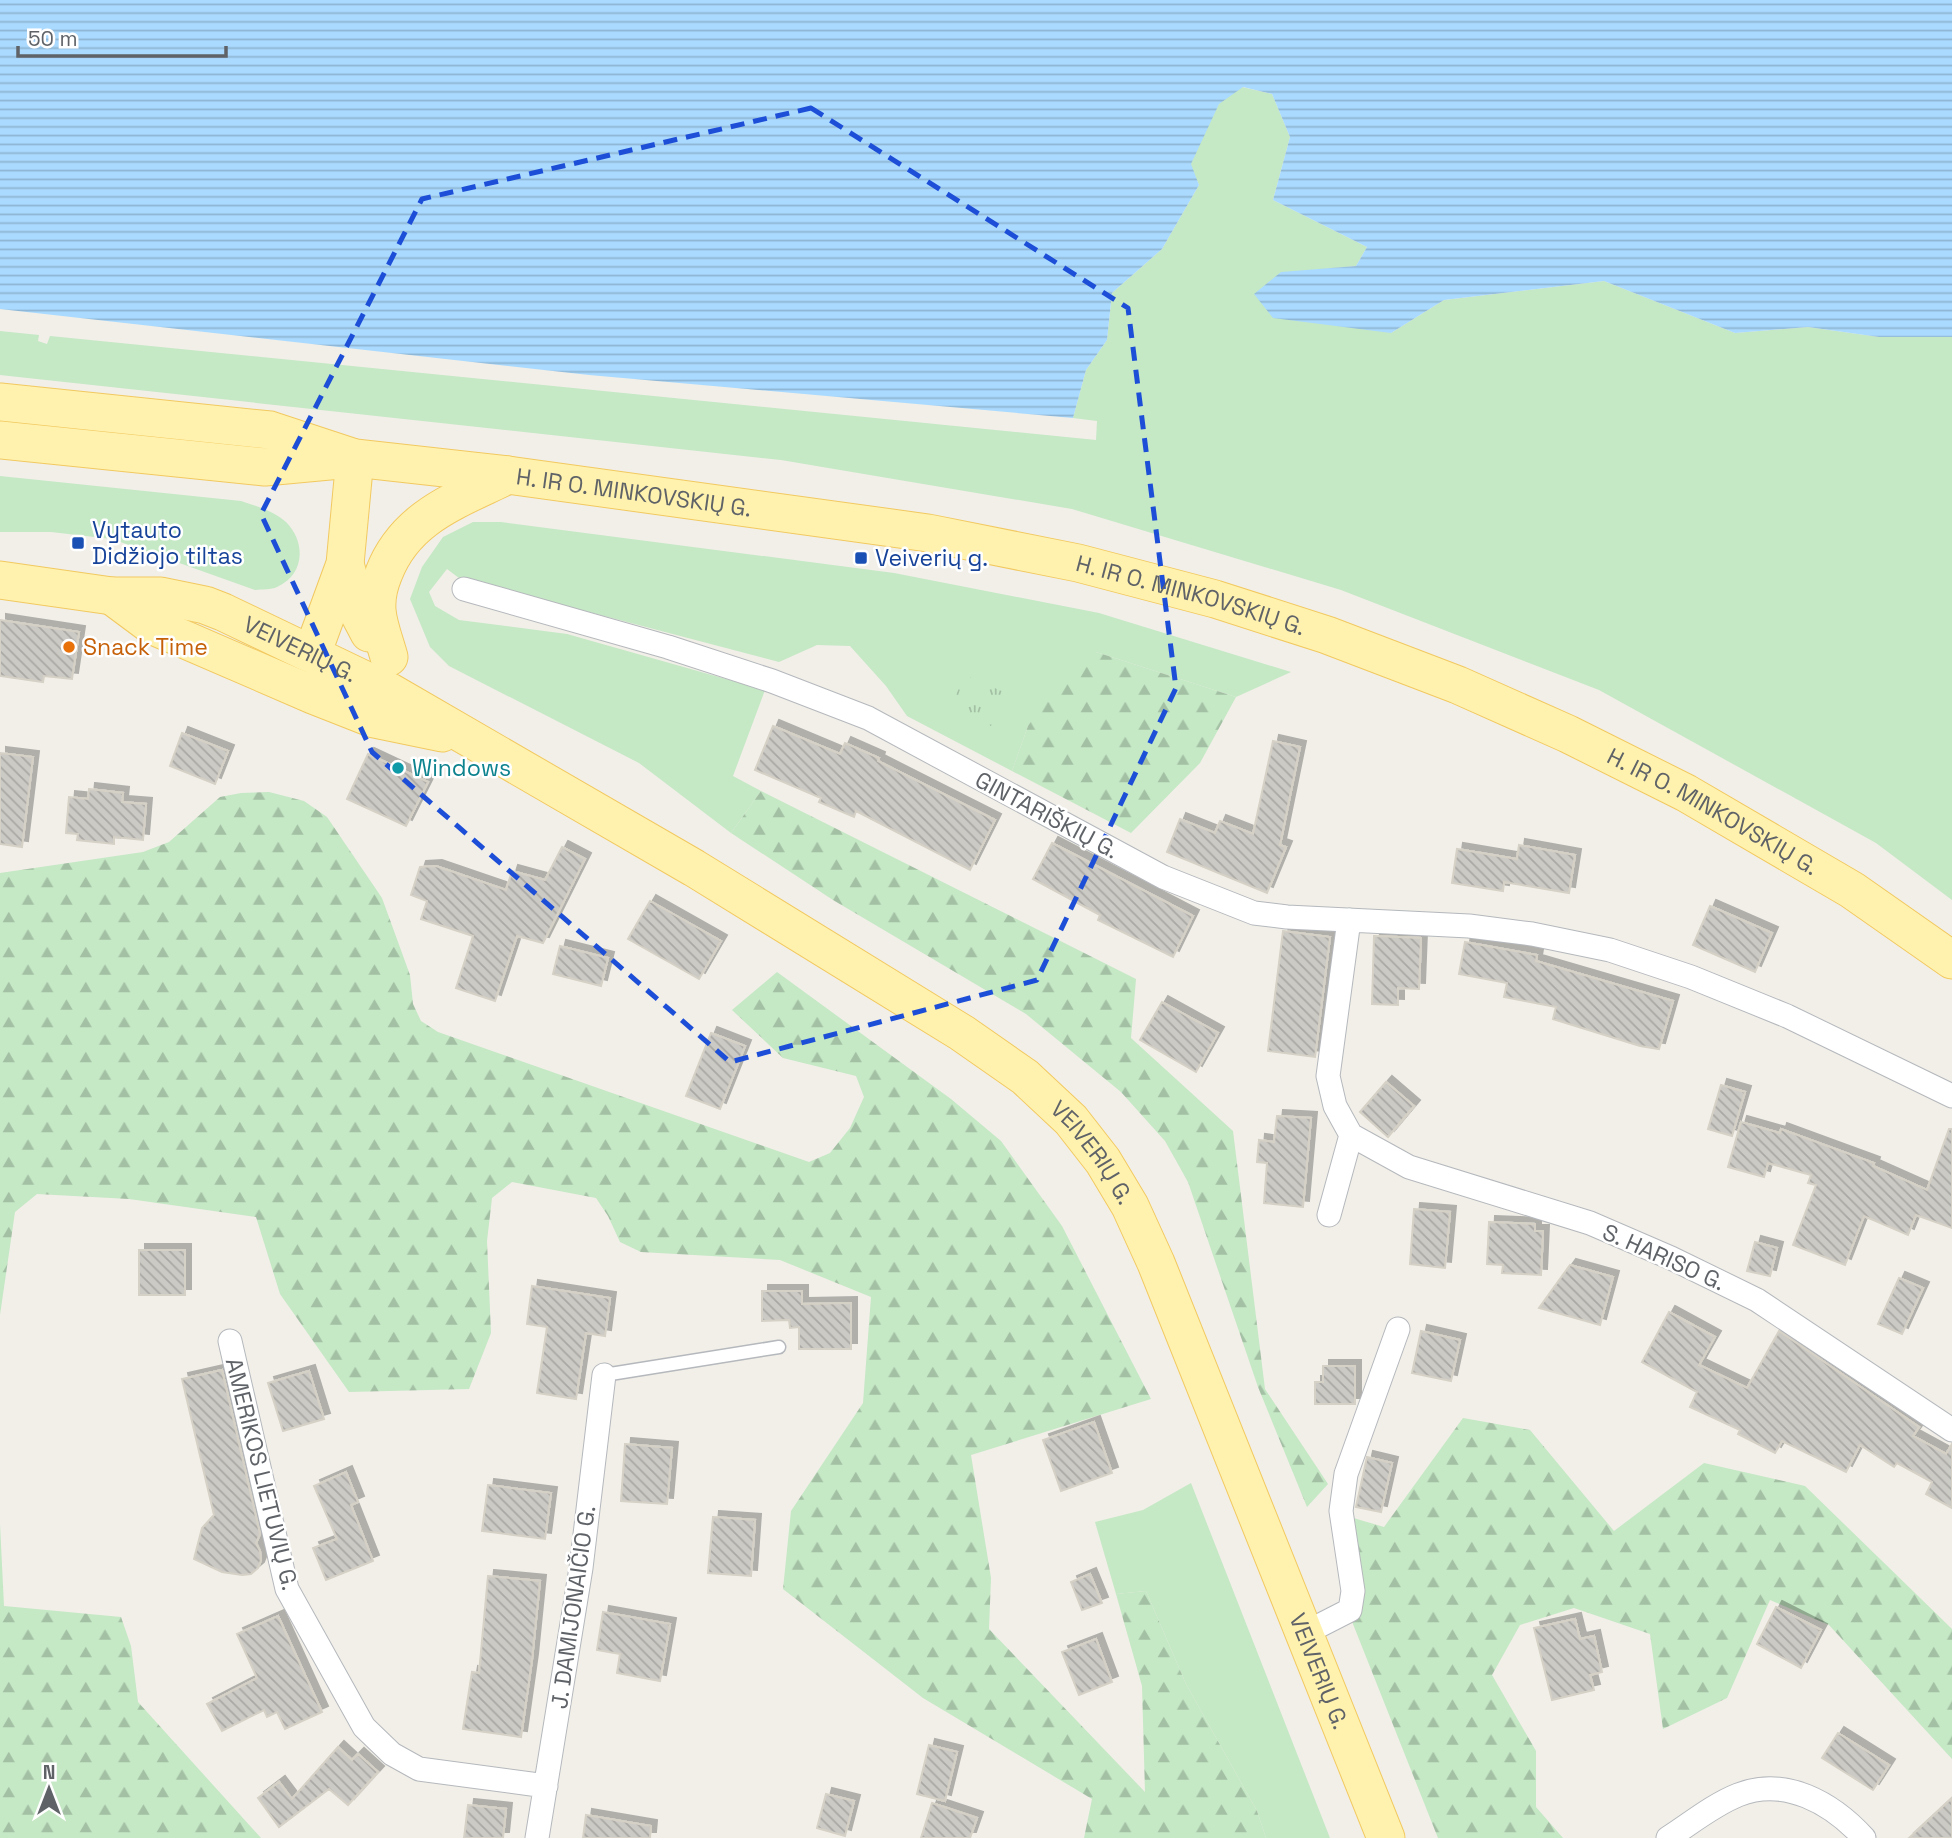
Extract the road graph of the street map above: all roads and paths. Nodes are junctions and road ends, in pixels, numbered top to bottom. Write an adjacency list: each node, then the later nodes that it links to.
1 (0, 402): 3 (main road, H. IR O. MINKOVSKIŲ G.)
2 (0, 440): 3 (main road, H. IR O. MINKOVSKIŲ G.)
3 (355, 458): 4 (main road, H. IR O. MINKOVSKIŲ G.); 5 (main road)
4 (509, 475): 10 (main road); 14 (main road, H. IR O. MINKOVSKIŲ G.)
5 (345, 564): 9 (main road); 10 (main road)
6 (0, 580): 8 (main road, VEIVERIŲ G.)
7 (464, 589): 13 (street, GINTARIŠKIŲ G.)
8 (112, 596): 9 (main road, VEIVERIŲ G.); 11 (main road, VEIVERIŲ G.)
9 (312, 654): 11 (main road); 12 (main road, VEIVERIŲ G.)
10 (388, 657): 12 (main road)
11 (374, 719): 12 (main road, VEIVERIŲ G.)
12 (476, 740): 23 (main road, VEIVERIŲ G.)
13 (1349, 920): 15 (street); 16 (street)
14 (1952, 960)
15 (1949, 1089)
16 (1351, 1135): 17 (street); 22 (street, S. HARISO G.)
17 (1329, 1215)
18 (1398, 1329): 23 (street)
19 (230, 1341): 24 (street, AMERIKOS LIETUVIŲ G.)
20 (779, 1347): 21 (lane)
21 (604, 1375): 24 (street, J. DAMIJONAIČIO G.)
22 (1952, 1430)
23 (1305, 1633): 26 (main road, VEIVERIŲ G.)
24 (546, 1786): 25 (street, J. DAMIJONAIČIO G.)
25 (537, 1838)
26 (1386, 1838)
27 (1668, 1838): 28 (street)
28 (1864, 1838)

